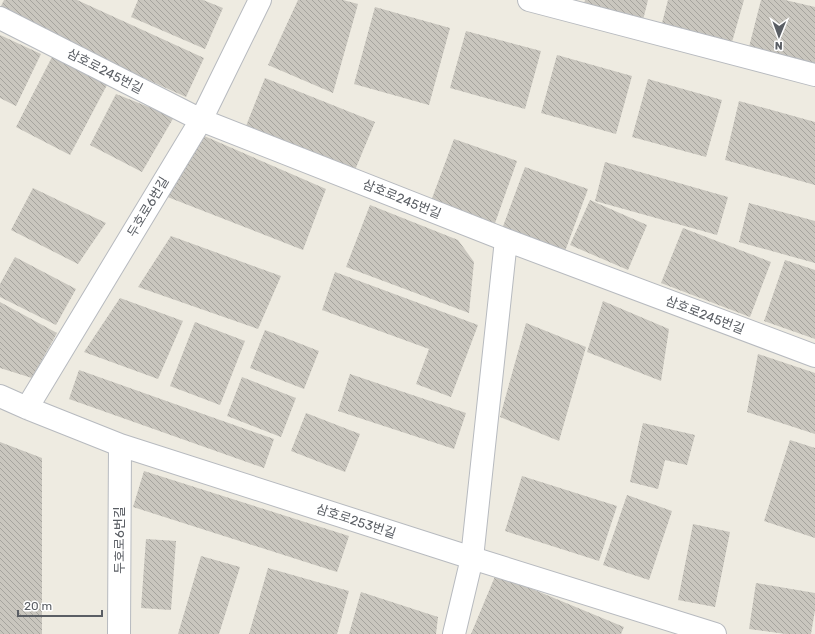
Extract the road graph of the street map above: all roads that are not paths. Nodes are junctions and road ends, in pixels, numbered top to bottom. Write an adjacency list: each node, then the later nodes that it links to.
1 (260, 0): 5 (street, 두호로6번길)
2 (529, 0): 4 (street)
3 (0, 18): 5 (street, 삼호로245번길)
4 (815, 75)
5 (201, 120): 6 (street, 삼호로245번길); 9 (street, 두호로6번길)
6 (506, 240): 7 (street, 삼호로245번길); 11 (street)
7 (815, 356)
8 (0, 396): 9 (street, 삼호로253번길)
9 (27, 408): 10 (street, 삼호로253번길)
10 (120, 445): 11 (street, 삼호로253번길); 12 (street, 두호로6번길)
11 (472, 558): 13 (street); 14 (street, 삼호로253번길)
12 (119, 634)
13 (454, 634)
14 (715, 634)

